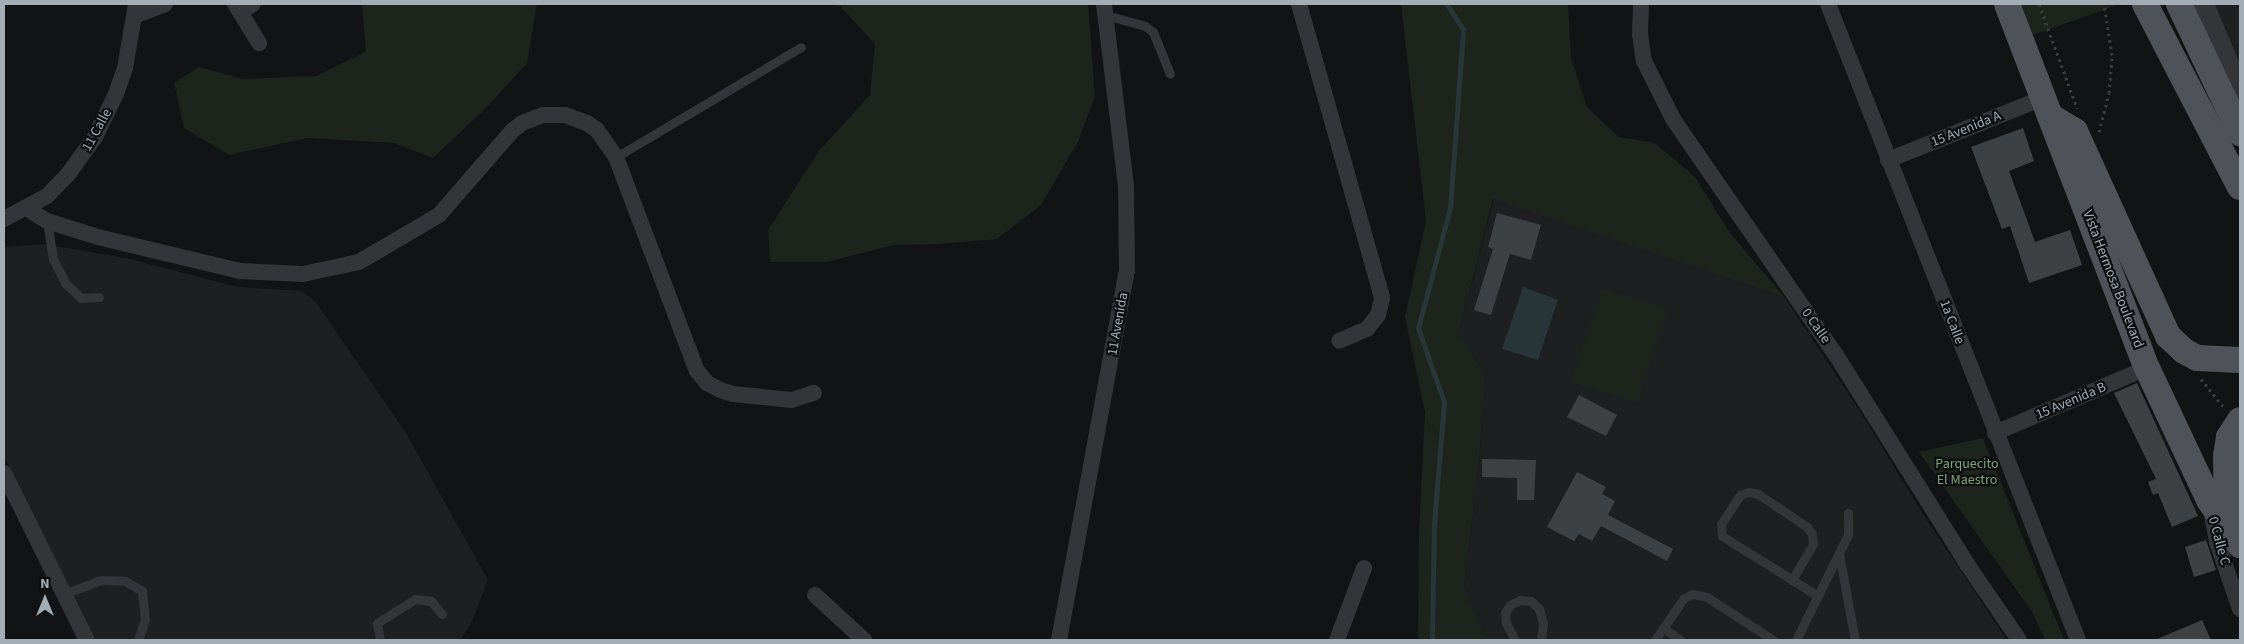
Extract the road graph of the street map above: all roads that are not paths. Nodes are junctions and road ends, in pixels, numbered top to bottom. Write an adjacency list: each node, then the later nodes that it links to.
1 (164, 4): 10 (street)
2 (1299, 4): 24 (street)
3 (1641, 4): 56 (street, 0 Calle)
4 (1828, 4): 18 (street, 1a Calle)
5 (2007, 4): 15 (main road, Vista Hermosa Boulevard)
6 (2145, 4): 19 (main road)
7 (243, 6): 11 (street)
8 (2187, 7): 14 (street); 16 (main road)
9 (1105, 9): 13 (lane); 48 (street, 11 Avenida)
10 (135, 10): 20 (street, 11 Calle)
11 (260, 44)
12 (801, 47): 17 (lane)
13 (1170, 74)
14 (2240, 90)
15 (2047, 107): 18 (street, 15 Avenida A); 25 (main road); 26 (main road, Vista Hermosa Boulevard)
16 (2240, 133)
17 (616, 157): 22 (street); 27 (street)
18 (1888, 160): 29 (street, 1a Calle)
19 (2240, 187)
20 (26, 208): 21 (street, 11 Calle); 22 (street)
21 (4, 219)
22 (47, 221): 23 (lane)
23 (99, 297)
24 (1339, 341)
25 (2240, 360)
26 (2147, 368): 29 (street, 15 Avenida B); 31 (main road, Vista Hermosa Boulevard)
27 (814, 393)
28 (2240, 420): 33 (main road)
29 (1995, 433): 57 (street, 1a Calle)
30 (4, 473): 37 (street)
31 (2209, 500): 33 (main road, Vista Hermosa Boulevard); 40 (street, 0 Calle C)
32 (1848, 513): 34 (lane)
33 (2233, 535)
34 (1839, 554): 39 (lane); 55 (lane)
35 (1364, 568): 49 (street)
36 (1792, 580): 36 (lane); 39 (lane)
37 (63, 594): 44 (street); 45 (lane)
38 (815, 595): 47 (street)
39 (1818, 596): 54 (lane)
40 (2240, 609)
41 (442, 614): 46 (lane)
42 (1663, 628): 43 (lane); 52 (lane); 53 (lane)
43 (1770, 639)
44 (86, 640)
45 (138, 640)
46 (380, 640)
47 (864, 640)
48 (1059, 640)
49 (1337, 640)
50 (1515, 640): 51 (lane)
51 (1541, 640)
52 (1655, 640)
53 (1680, 640)
54 (1796, 640)
55 (1855, 640)
56 (2019, 640)
57 (2078, 640)

